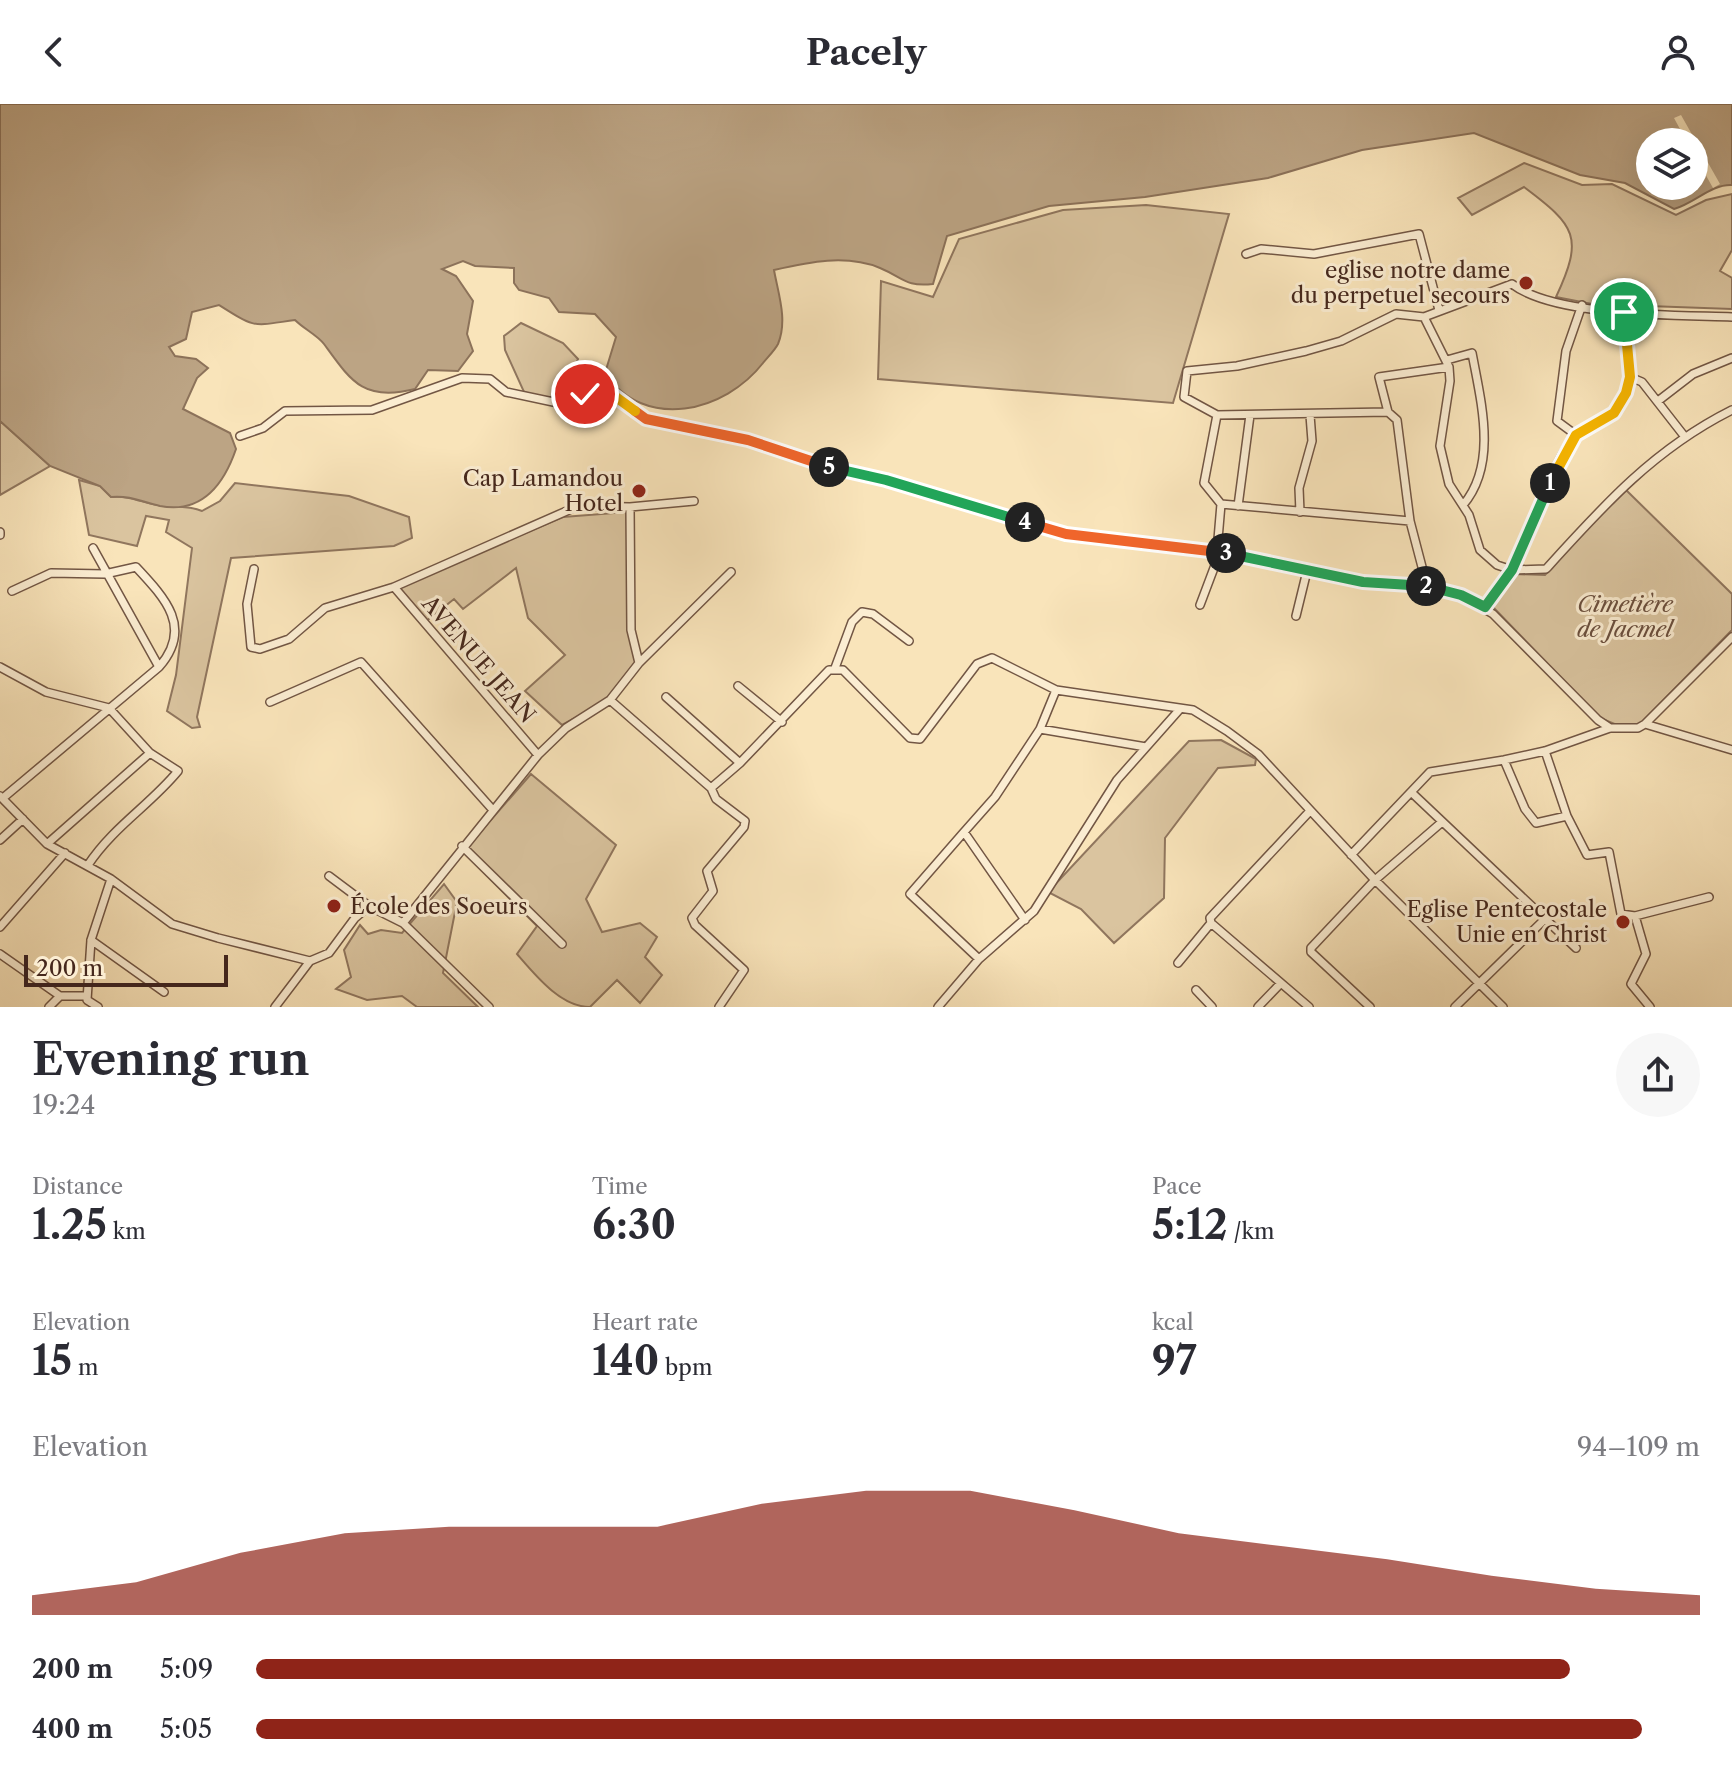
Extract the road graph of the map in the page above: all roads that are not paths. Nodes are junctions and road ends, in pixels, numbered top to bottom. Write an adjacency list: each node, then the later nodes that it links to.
1 (1246, 254): 3 (street)
2 (1582, 305): 3 (street); 4 (street); 16 (street)
3 (1439, 310): 5 (street)
4 (1624, 312): 6 (street); 9 (street)
5 (1424, 317): 8 (street); 13 (street)
6 (1732, 317)
7 (1732, 358): 10 (street)
8 (1448, 364): 12 (street); 21 (street); 21 (street)
9 (1630, 377): 10 (street); 16 (street)
10 (1658, 401): 18 (street)
11 (1732, 410): 18 (street)
12 (1388, 412): 15 (street); 25 (street)
13 (1217, 415): 14 (street); 20 (street)
14 (1250, 415): 15 (street); 22 (street)
15 (1310, 415): 24 (street)
16 (1576, 435): 29 (street)
17 (240, 436): 27 (street)
18 (1685, 437): 29 (street)
19 (694, 501): 23 (street)
20 (1221, 504): 22 (street); 27 (street)
21 (1463, 505): 29 (street)
22 (1238, 506): 24 (street)
23 (630, 507): 34 (street); 41 (street)
24 (1300, 512): 25 (street)
25 (1410, 521): 33 (street)
26 (93, 548): 32 (street)
27 (1219, 551): 30 (street); 36 (street)
28 (254, 569): 34 (street)
29 (1512, 570): 37 (street)
30 (1307, 571): 33 (street); 38 (street)
31 (731, 572): 41 (street)
32 (105, 574): 35 (street); 42 (street); 42 (street)
33 (1427, 586): 37 (street)
34 (394, 587): 60 (street, AVENUE JEAN)
35 (12, 591)
36 (1200, 605)
37 (1485, 607): 54 (street)
38 (1296, 616)
39 (1732, 637): 53 (street)
40 (909, 641): 43 (street)
41 (639, 663): 48 (street)
42 (159, 667): 50 (street)
43 (835, 668): 46 (street); 52 (street)
44 (1, 671): 50 (street)
45 (738, 686): 52 (street)
46 (1056, 690): 51 (street); 55 (street)
47 (666, 697): 62 (street)
48 (610, 700): 60 (street); 63 (street)
49 (270, 702): 66 (street)
50 (109, 708): 59 (street); 65 (street)
51 (1180, 709): 56 (street); 67 (street)
52 (782, 722): 62 (street)
53 (1645, 724): 54 (street); 57 (street)
54 (1610, 728): 58 (street)
55 (1040, 729): 56 (street); 71 (street)
56 (1146, 747): 85 (street)
57 (1732, 750)
58 (1545, 751): 61 (street); 68 (street)
59 (150, 753): 73 (street); 77 (street)
60 (538, 755): 66 (street)
61 (1504, 760): 64 (street); 68 (street)
62 (740, 763): 63 (street)
63 (711, 788): 106 (street)
64 (1411, 792): 70 (street); 76 (street)
65 (2, 797): 69 (street)
66 (492, 809): 74 (street)
67 (1309, 812): 76 (street); 87 (street)
68 (1567, 816): 83 (street)
69 (23, 819): 72 (street); 73 (street)
70 (1442, 822): 80 (street); 84 (street)
71 (964, 832): 85 (street); 93 (street)
72 (0, 840)
73 (47, 844): 75 (street)
74 (462, 846): 86 (street); 90 (street)
75 (65, 853): 77 (street); 88 (street)
76 (1351, 855): 80 (street)
77 (88, 865): 79 (street)
78 (329, 876): 82 (street)
79 (111, 879): 89 (street); 94 (street)
80 (1375, 880): 97 (street); 111 (street)
81 (1709, 897): 83 (street)
82 (369, 906): 86 (street); 94 (street)
83 (1635, 916): 114 (street)
84 (1546, 918): 91 (street); 97 (street)
85 (1025, 920): 93 (street)
86 (403, 923): 105 (street)
87 (1211, 923): 95 (street); 96 (street)
88 (0, 927)
89 (91, 940): 99 (street); 101 (street)
90 (562, 944)
91 (1576, 948)
92 (0, 954): 100 (street)
93 (979, 959): 107 (street)
94 (310, 961): 102 (street)
95 (1178, 963)
96 (1281, 983): 109 (street); 110 (street)
97 (1478, 984): 112 (street); 113 (street)
98 (1196, 990): 108 (street)
99 (164, 992)
100 (60, 996): 101 (street); 103 (street)
101 (86, 996): 104 (street)
102 (277, 1006)
103 (49, 1007)
104 (98, 1007)
105 (489, 1007)
106 (719, 1007)
107 (938, 1007)
108 (1212, 1007)
109 (1258, 1007)
110 (1309, 1007)
111 (1370, 1007)
112 (1455, 1007)
113 (1503, 1007)
114 (1650, 1007)

